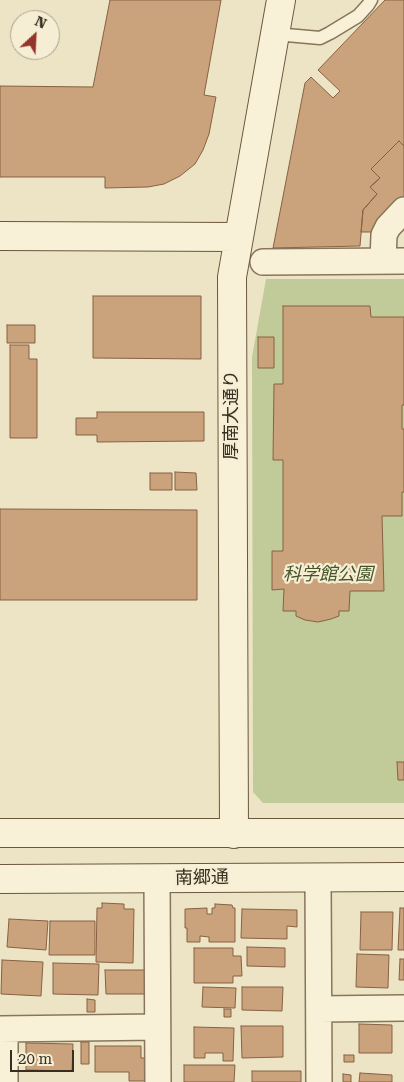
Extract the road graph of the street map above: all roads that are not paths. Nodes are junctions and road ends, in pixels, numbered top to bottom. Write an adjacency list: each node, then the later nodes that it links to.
1 (281, 0): 3 (street, 厚南大通り)
2 (371, 0): 3 (lane)
3 (275, 34): 6 (street, 厚南大通り)
4 (404, 210): 7 (street)
5 (0, 236): 6 (street)
6 (238, 237): 11 (street, 厚南大通り)
7 (394, 261): 8 (street)
8 (263, 262)
9 (0, 833): 11 (street)
10 (404, 833): 11 (street)
11 (234, 834)
12 (318, 877): 13 (street, 南郷通); 15 (street, 南郷通); 17 (street)
13 (404, 877)
14 (0, 879): 15 (street, 南郷通)
15 (157, 879): 18 (street)
16 (404, 1008): 17 (street)
17 (319, 1009): 22 (street)
18 (157, 1027): 19 (street); 21 (street)
19 (2, 1029): 20 (street)
20 (5, 1082)
21 (158, 1082)
22 (319, 1082)

